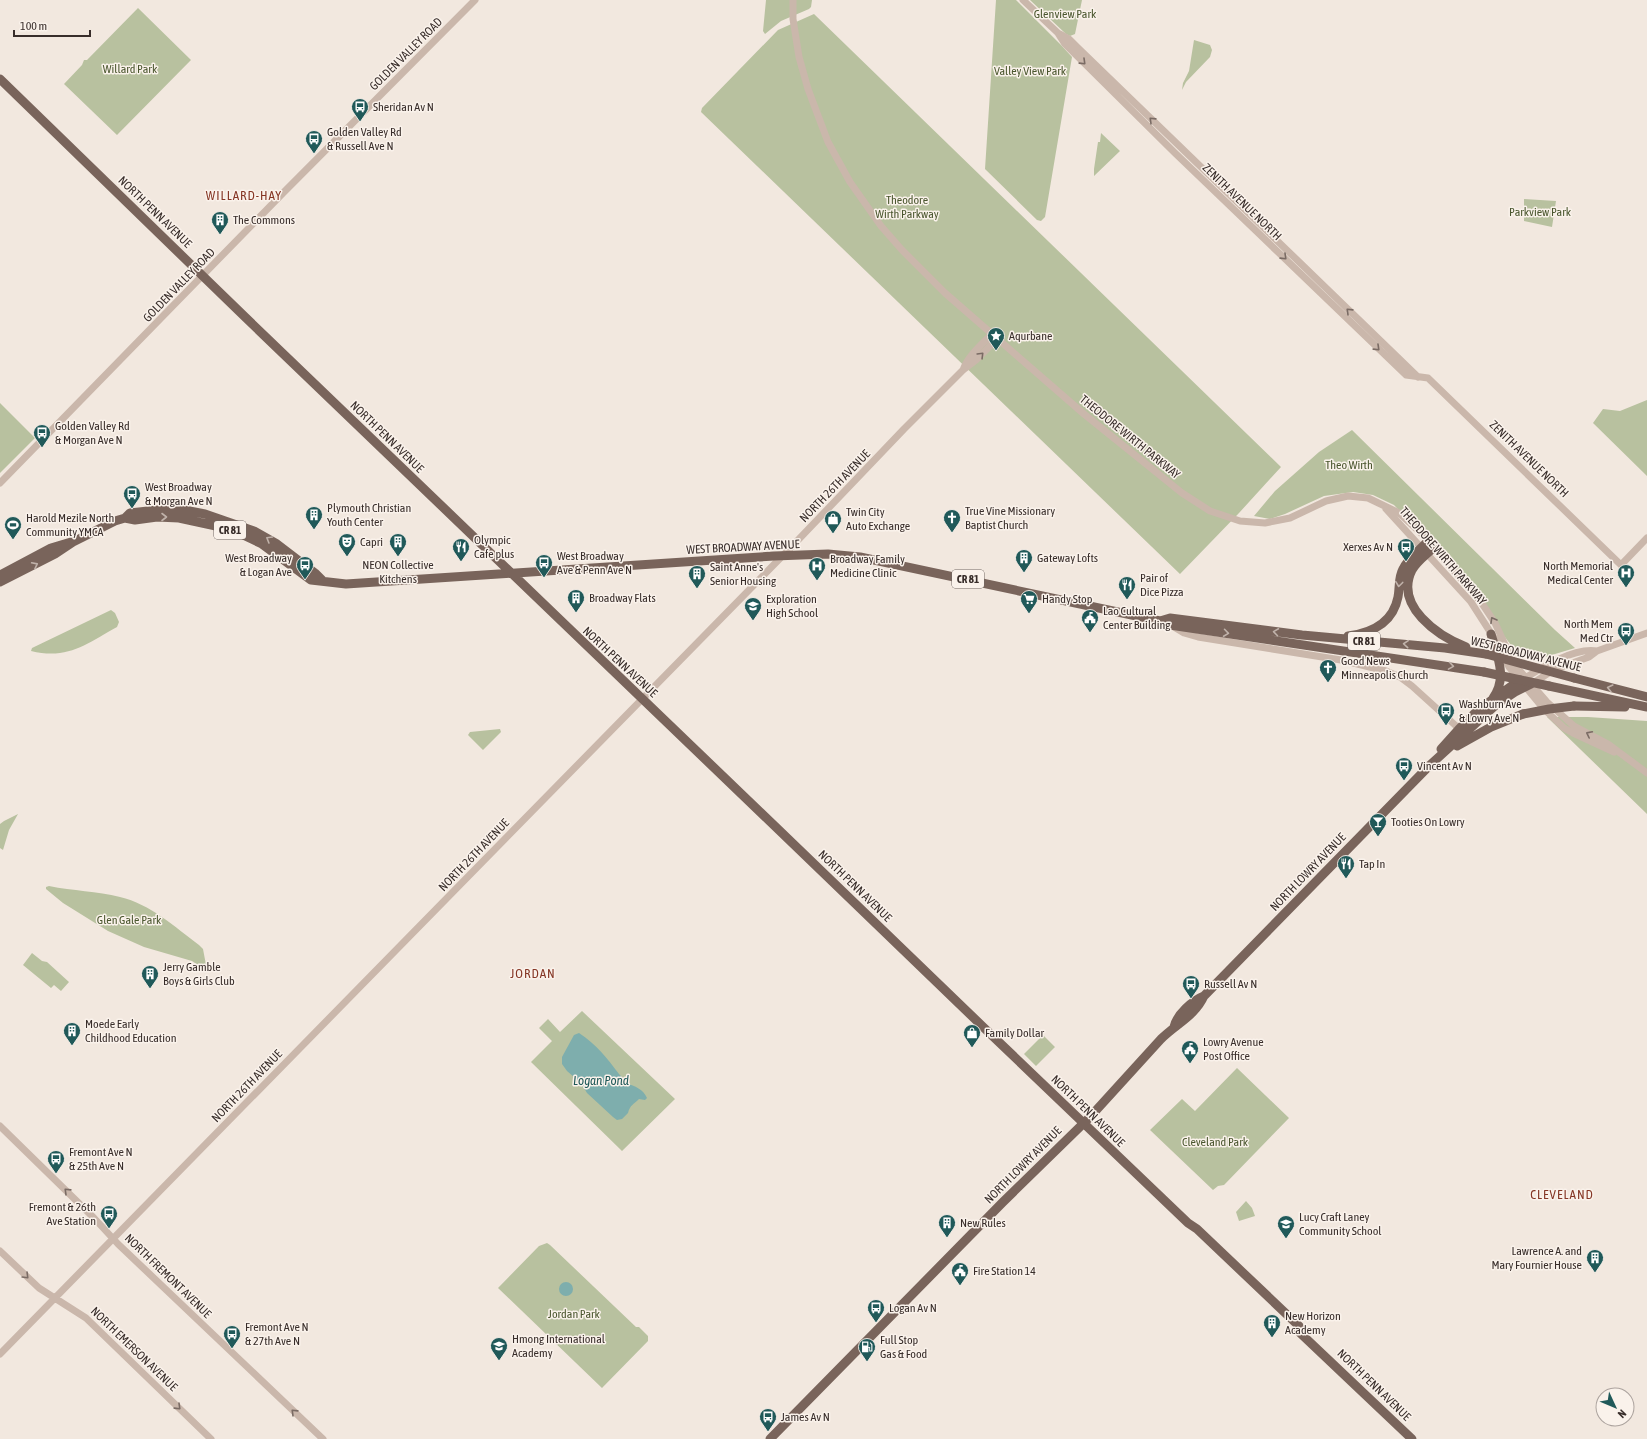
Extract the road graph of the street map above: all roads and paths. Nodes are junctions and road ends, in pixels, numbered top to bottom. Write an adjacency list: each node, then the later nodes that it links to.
1 (475, 0): 8 (street, GOLDEN VALLEY ROAD)
2 (794, 0): 9 (street, THEODORE WIRTH PARKWAY)
3 (1023, 0): 4 (street, ZENITH AVENUE NORTH)
4 (1058, 33): 6 (street, ZENITH AVENUE NORTH, one-way to 4); 7 (street, ZENITH AVENUE NORTH, one-way to 7)
5 (0, 79): 8 (main road, NORTH PENN AVENUE)
6 (1236, 200): 7 (street); 10 (street, ZENITH AVENUE NORTH, one-way to 6)
7 (1230, 206): 10 (street, ZENITH AVENUE NORTH, one-way to 10)
8 (203, 275): 11 (street, GOLDEN VALLEY ROAD); 16 (main road, NORTH PENN AVENUE)
9 (994, 337): 14 (street, THEODORE WIRTH PARKWAY); 15 (street, NORTH 26TH AVENUE)
10 (1418, 376): 12 (street, ZENITH AVENUE NORTH)
11 (0, 483)
12 (1647, 538)
13 (73, 542): 16 (main road, WEST BROADWAY AVENUE / CR 81); 17 (main road, WEST BROADWAY AVENUE / CR 81); 18 (main road, WEST BROADWAY AVENUE / CR 81, one-way to 13)
14 (1428, 548): 22 (street, THEODORE WIRTH PARKWAY); 23 (main road, one-way to 23); 24 (main road); 25 (street, THEODORE WIRTH PARKWAY, one-way to 14)
15 (781, 557): 16 (main road, WEST BROADWAY AVENUE / CR 81); 19 (main road, WEST BROADWAY AVENUE / CR 81); 27 (street, NORTH 26TH AVENUE)
16 (512, 574): 27 (main road, NORTH PENN AVENUE)
17 (0, 575)
18 (0, 582)
19 (1160, 620): 20 (main road, WEST BROADWAY AVENUE / CR 81); 23 (main road, WEST BROADWAY AVENUE / CR 81, one-way to 19)
20 (1170, 624): 29 (main road, WEST BROADWAY AVENUE / CR 81, one-way to 29, bridge); 32 (street, WEST BROADWAY AVENUE)
21 (1647, 633): 25 (street)
22 (1491, 634): 25 (street, THEODORE WIRTH PARKWAY); 28 (main road)
23 (1332, 639): 24 (main road, WEST BROADWAY AVENUE / CR 81, one-way to 23)
24 (1482, 653): 26 (main road, WEST BROADWAY AVENUE / CR 81, one-way to 24, bridge)
25 (1526, 682): 28 (main road, NORTH LOWRY AVENUE); 31 (main road, NORTH LOWRY AVENUE); 34 (street)
26 (1647, 697)
27 (642, 699): 35 (main road, NORTH PENN AVENUE); 37 (street, NORTH 26TH AVENUE)
28 (1492, 699): 32 (main road, NORTH LOWRY AVENUE)
29 (1647, 707)
30 (1647, 710): 33 (main road, bridge)
31 (1471, 727): 32 (street); 33 (main road, NORTH LOWRY AVENUE)
32 (1459, 728): 33 (main road, NORTH LOWRY AVENUE)
33 (1430, 765): 35 (main road, NORTH LOWRY AVENUE)
34 (1647, 773)
35 (1083, 1123): 43 (main road, NORTH LOWRY AVENUE); 44 (main road, NORTH PENN AVENUE)
36 (0, 1126): 37 (street, NORTH FREMONT AVENUE, one-way to 36)
37 (114, 1239): 39 (street, NORTH 26TH AVENUE); 42 (street, NORTH FREMONT AVENUE, one-way to 37)
38 (0, 1251): 39 (street, NORTH EMERSON AVENUE, one-way to 39)
39 (55, 1299): 40 (street, NORTH 26TH AVENUE); 41 (street, NORTH EMERSON AVENUE, one-way to 41)
40 (0, 1354)
41 (211, 1439)
42 (323, 1439)
43 (770, 1439)
44 (1412, 1439)

